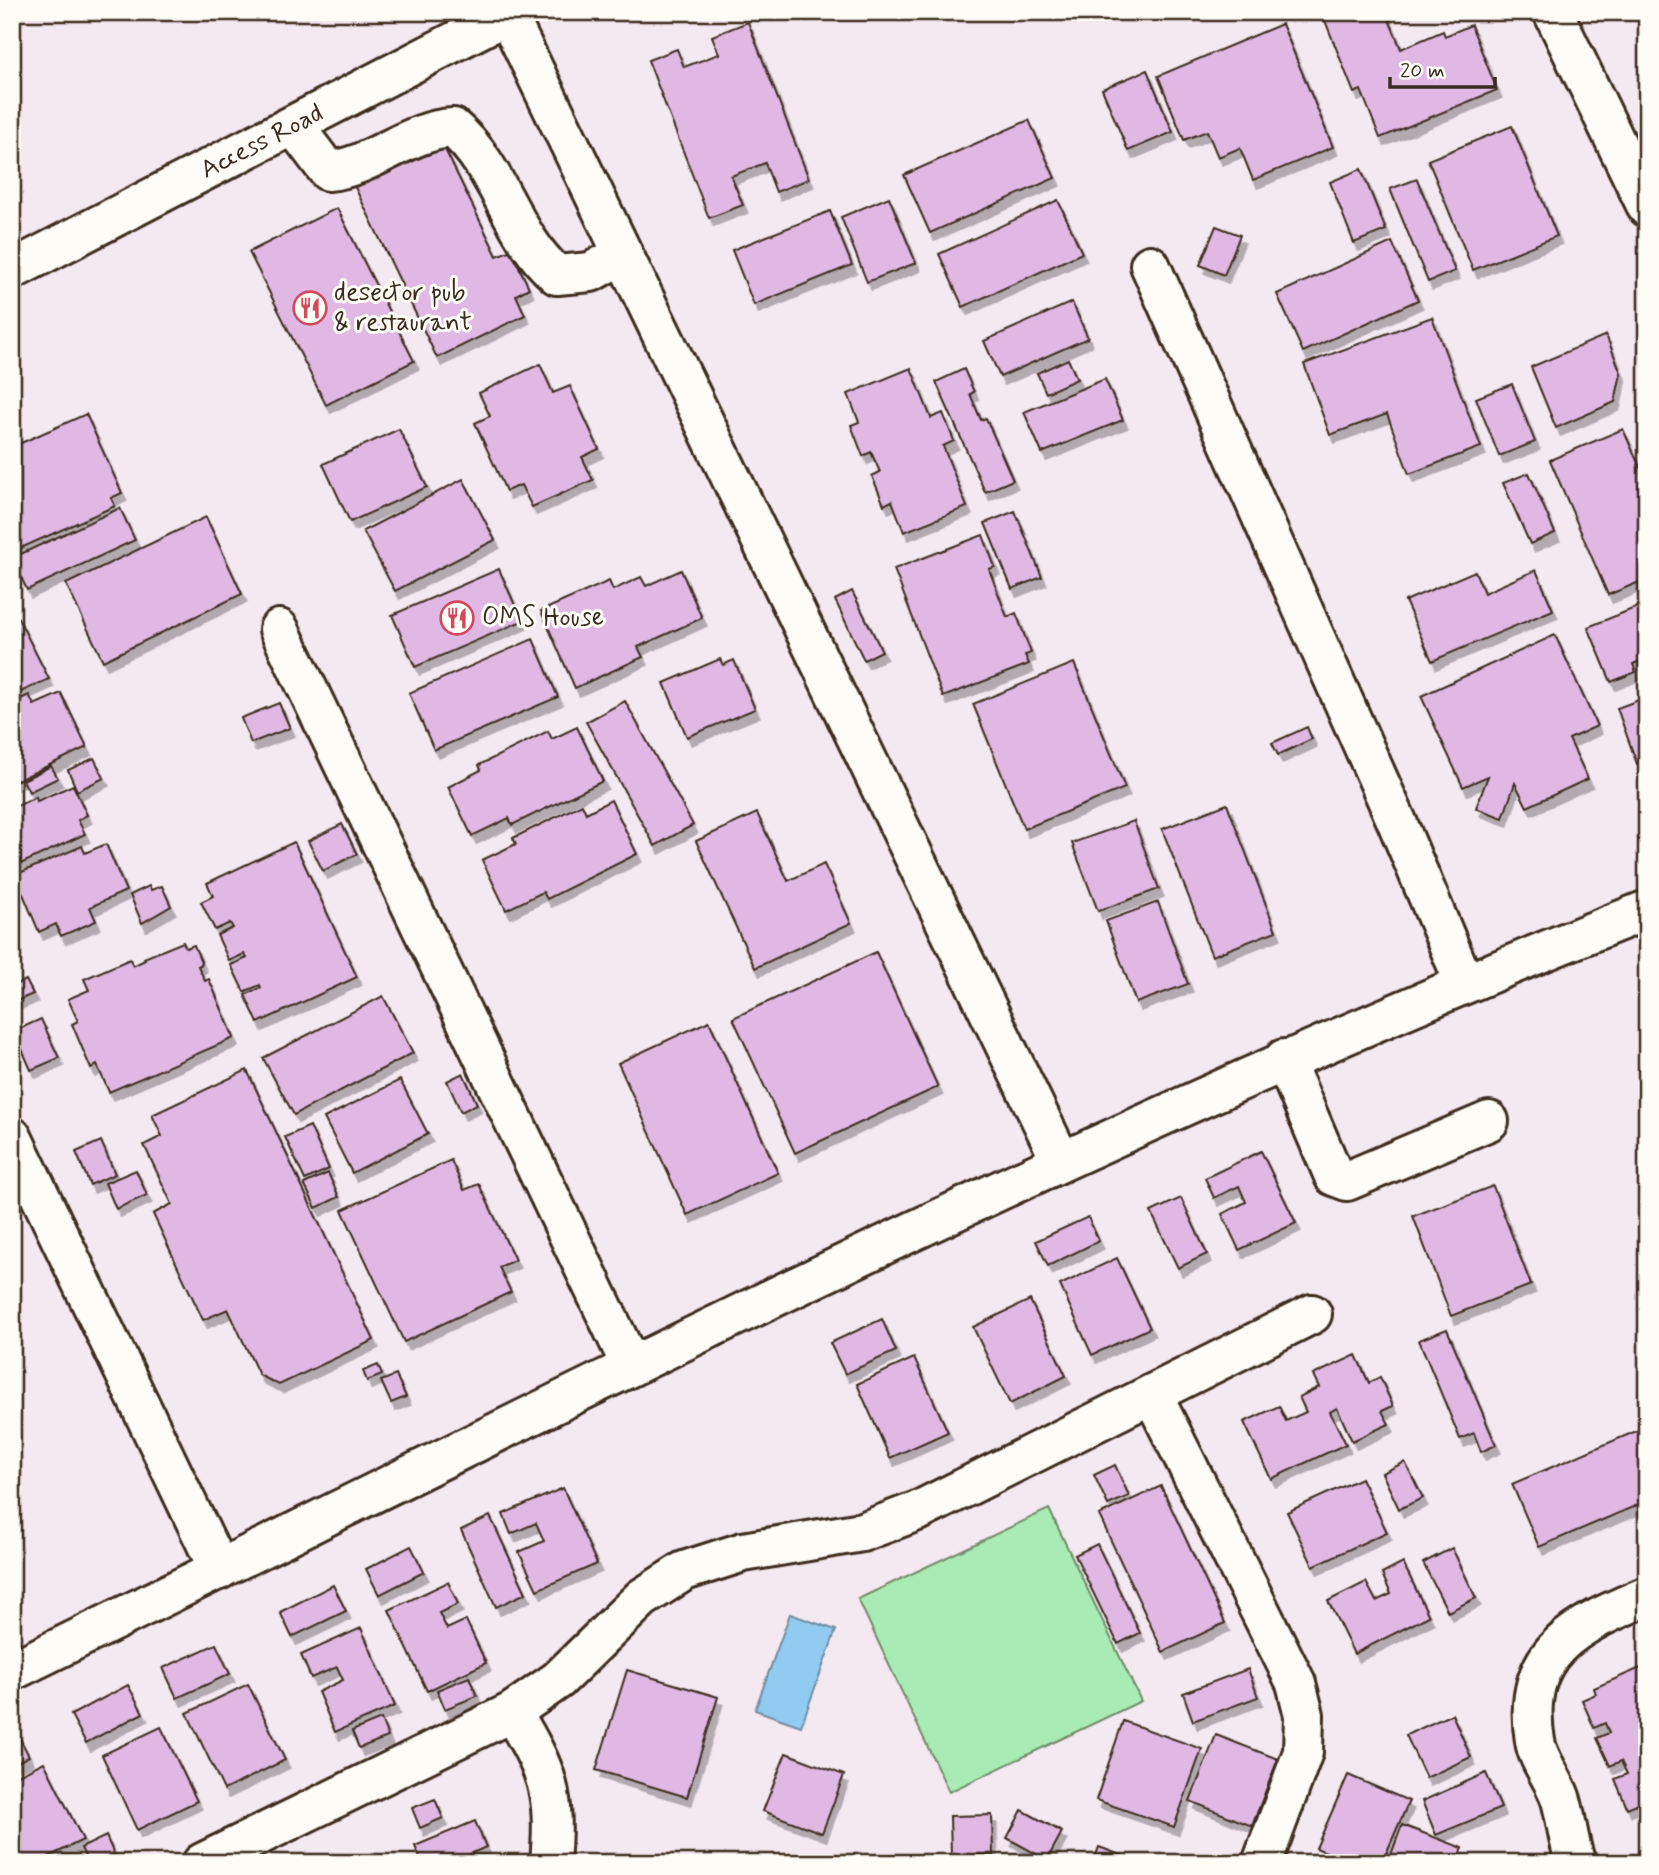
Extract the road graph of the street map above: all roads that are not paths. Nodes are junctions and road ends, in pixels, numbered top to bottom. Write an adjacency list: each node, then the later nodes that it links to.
1 (1553, 12): 4 (street)
2 (509, 13): 3 (street, Access Road); 5 (street)
3 (294, 125): 5 (street); 7 (street, Access Road)
4 (1647, 207)
5 (623, 254): 14 (street)
6 (1150, 265): 10 (street)
7 (12, 270)
8 (279, 629): 16 (street)
9 (1647, 910): 10 (street)
10 (1464, 982): 11 (street)
11 (1284, 1059): 12 (street); 14 (street)
12 (1489, 1121)
13 (12, 1138): 18 (street)
14 (1061, 1161): 16 (street)
15 (1312, 1314): 17 (street)
16 (631, 1366): 18 (street)
17 (1152, 1394): 21 (street); 24 (street)
18 (219, 1570): 20 (street)
19 (1647, 1596): 25 (street)
20 (12, 1671)
21 (512, 1712): 22 (street); 23 (street)
22 (202, 1863)
23 (550, 1863)
24 (1262, 1863)
25 (1576, 1863)

